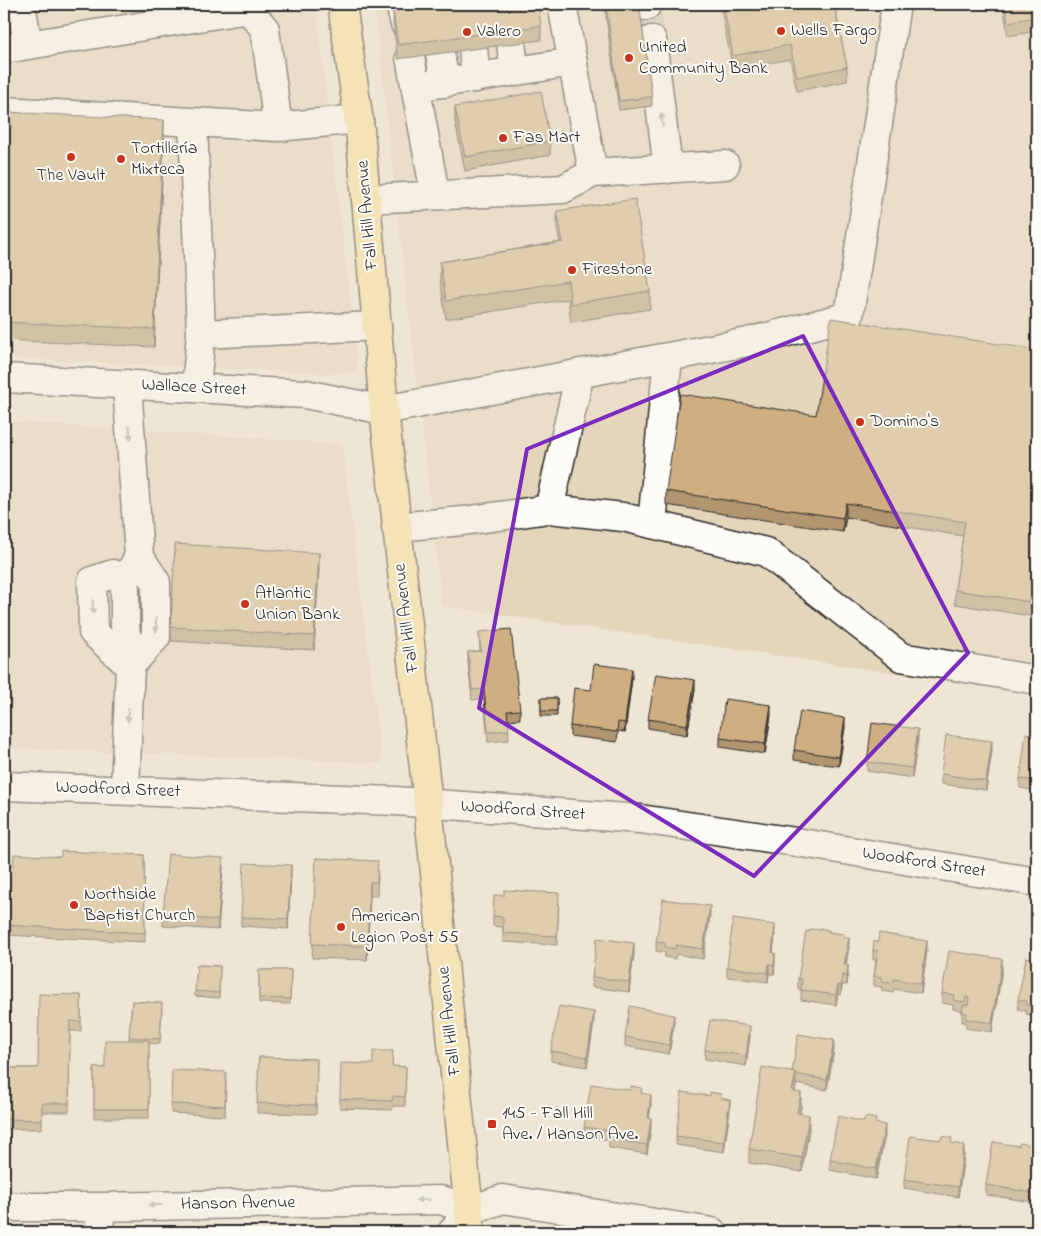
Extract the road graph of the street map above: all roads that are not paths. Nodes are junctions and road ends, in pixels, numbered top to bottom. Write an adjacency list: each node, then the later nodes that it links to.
1 (21, 4): 7 (street)
2 (342, 4): 17 (main road, Fall Hill Avenue)
3 (562, 4): 11 (street)
4 (896, 4): 27 (street)
5 (652, 40): 21 (street, one-way to 5)
6 (511, 44): 12 (street)
7 (16, 47): 19 (street)
8 (473, 49): 13 (street)
9 (440, 54): 14 (street)
10 (410, 57): 15 (street)
11 (573, 62): 12 (street); 22 (street)
12 (515, 72): 13 (street)
13 (476, 78): 14 (street)
14 (445, 83): 15 (street)
15 (416, 88): 23 (street)
16 (4, 111): 18 (street)
17 (359, 119): 19 (street); 24 (main road, Fall Hill Avenue)
18 (193, 122): 19 (street); 26 (street)
19 (278, 127)
20 (725, 165): 21 (street)
21 (668, 168): 22 (street)
22 (593, 173): 23 (street)
23 (435, 194): 24 (street)
24 (366, 199): 25 (main road, Fall Hill Avenue)
25 (377, 326): 26 (street); 32 (main road, Fall Hill Avenue)
26 (201, 334): 31 (street)
27 (668, 356): 28 (street); 34 (street)
28 (580, 373): 32 (street); 33 (street)
29 (4, 378): 30 (street, Wallace Street)
30 (127, 384): 31 (street, Wallace Street); 36 (street, one-way to 36)
31 (196, 388): 32 (street, Wallace Street)
32 (384, 410): 35 (main road, Fall Hill Avenue)
33 (549, 509): 34 (street); 35 (street)
34 (652, 524): 38 (street)
35 (396, 526): 41 (main road, Fall Hill Avenue)
36 (139, 556): 37 (street, one-way to 37); 37 (street, one-way to 37)
37 (130, 666): 40 (street, one-way to 40)
38 (1037, 680)
39 (4, 786): 40 (street, Woodford Street)
40 (125, 790): 41 (street, Woodford Street)
41 (428, 804): 42 (street, Woodford Street); 45 (main road, Fall Hill Avenue)
42 (1037, 882)
43 (4, 1206): 44 (street, Hanson Avenue)
44 (100, 1219): 45 (street, Hanson Avenue, one-way to 44)
45 (471, 1221): 46 (street); 47 (street)
46 (452, 1232)
47 (712, 1232)

